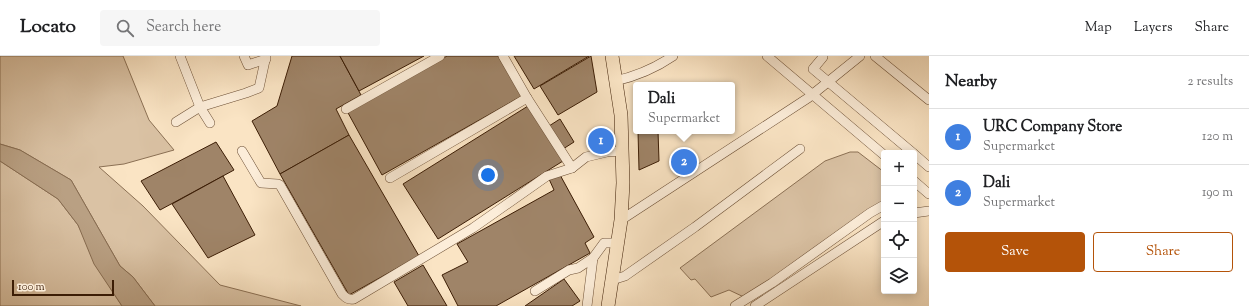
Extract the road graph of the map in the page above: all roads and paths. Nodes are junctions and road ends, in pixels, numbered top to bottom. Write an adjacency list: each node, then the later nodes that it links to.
1 (180, 56): 19 (street)
2 (244, 56): 11 (street)
3 (440, 56): 20 (street)
4 (503, 56): 17 (street)
5 (612, 56): 14 (highway)
6 (655, 56): 13 (street)
7 (673, 56): 13 (street)
8 (767, 56): 16 (street)
9 (860, 56): 15 (street)
10 (875, 56): 18 (street)
11 (266, 57): 19 (street)
12 (823, 57): 15 (street)
13 (658, 66): 14 (street)
14 (615, 81): 26 (highway)
15 (828, 82): 16 (street); 24 (street)
16 (812, 94): 27 (street); 37 (street)
17 (527, 98): 30 (street); 31 (street)
18 (929, 100)
19 (200, 107): 21 (street); 22 (street)
20 (346, 109)
21 (176, 122)
22 (210, 123)
23 (800, 149): 41 (street)
24 (908, 150)
25 (242, 151): 30 (street)
26 (623, 151): 30 (street); 37 (highway)
27 (881, 152)
28 (917, 157): 29 (street)
29 (929, 167)
30 (572, 168)
31 (390, 178)
32 (917, 184): 33 (street)
33 (929, 194)
34 (881, 207): 45 (street)
35 (929, 210): 36 (street)
36 (917, 212)
37 (621, 220): 39 (highway)
38 (882, 222): 46 (street)
39 (618, 244): 40 (street); 41 (highway)
40 (593, 258): 42 (street); 43 (street)
41 (612, 280): 44 (highway)
42 (535, 291)
43 (587, 306)
44 (608, 306)
45 (735, 306)
46 (755, 306)

